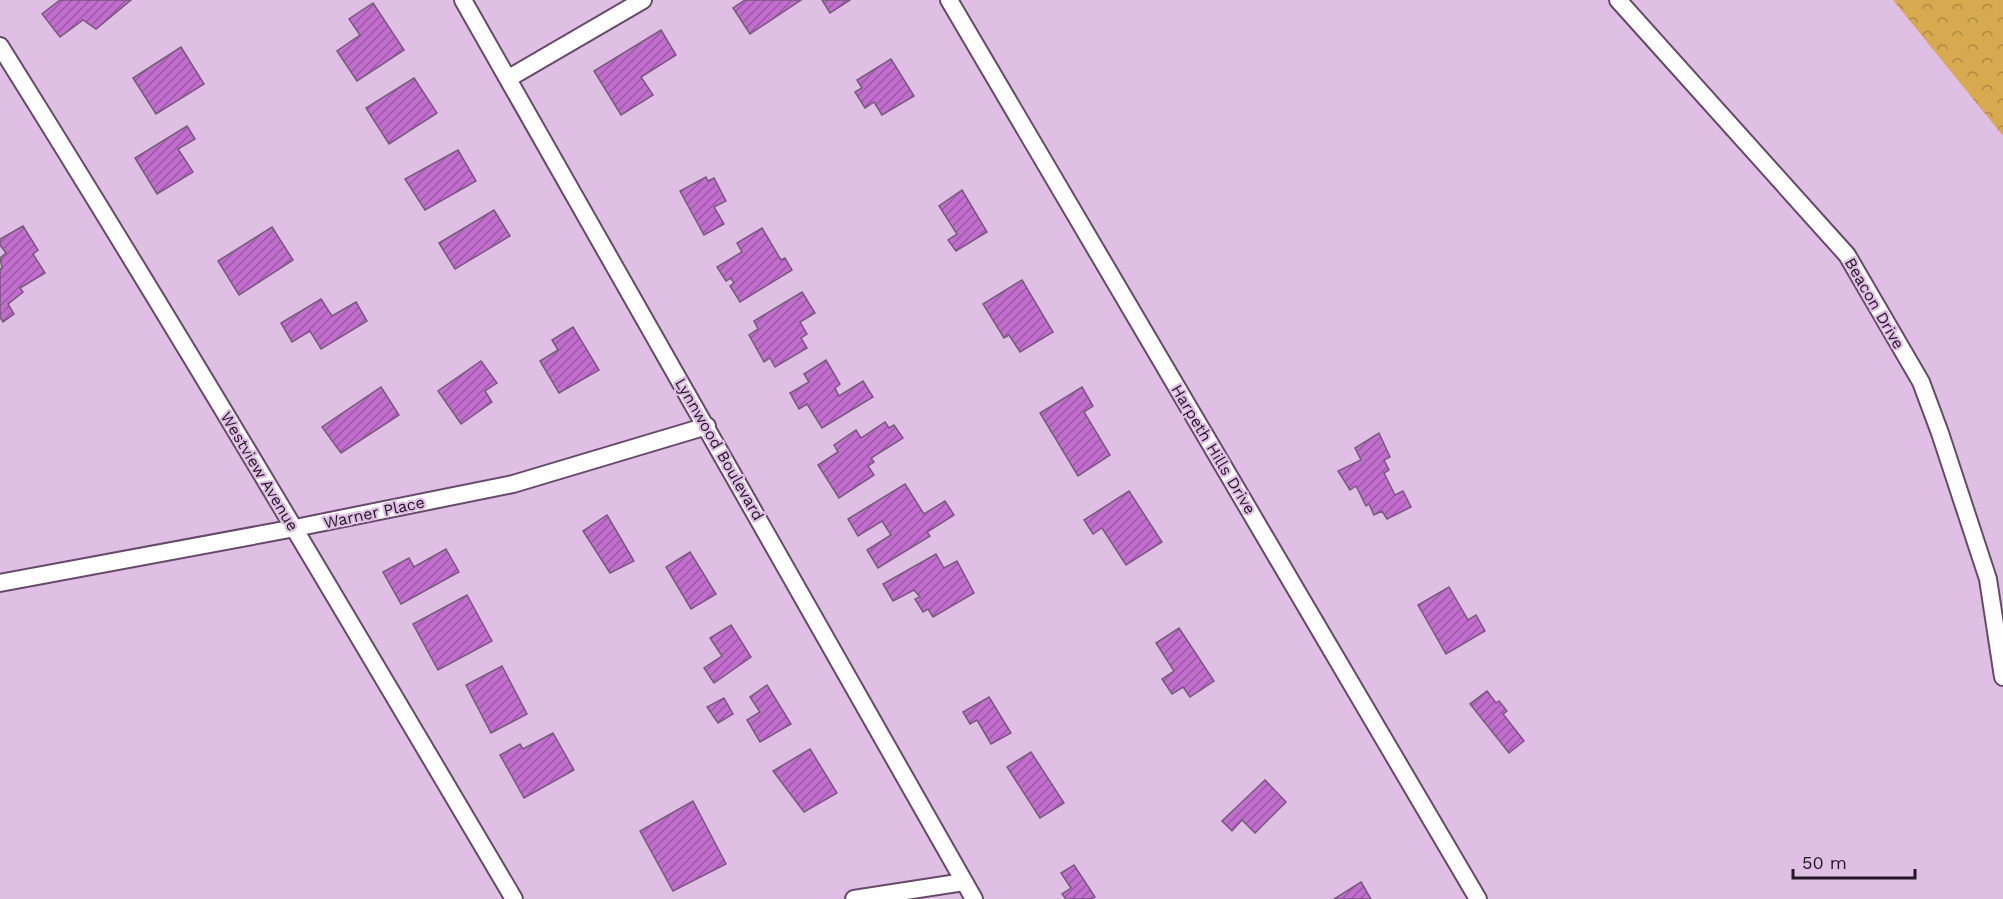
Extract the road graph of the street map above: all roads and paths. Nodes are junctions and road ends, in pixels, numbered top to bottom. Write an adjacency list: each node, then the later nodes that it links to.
1 (463, 0): 6 (street, Lynnwood Boulevard)
2 (643, 0): 6 (street)
3 (949, 0): 15 (street, Harpeth Hills Drive)
4 (1618, 0): 10 (street, Beacon Drive)
5 (0, 46): 8 (street, Westview Avenue)
6 (509, 78): 7 (street, Lynnwood Boulevard)
7 (707, 426): 8 (street, Warner Place); 11 (street, Lynnwood Boulevard)
8 (295, 528): 9 (street, Warner Place); 12 (street, Westview Avenue)
9 (0, 583)
10 (2003, 677)
11 (964, 882): 13 (street); 14 (street, Lynnwood Boulevard)
12 (514, 899)
13 (854, 899)
14 (974, 899)
15 (1478, 899)

